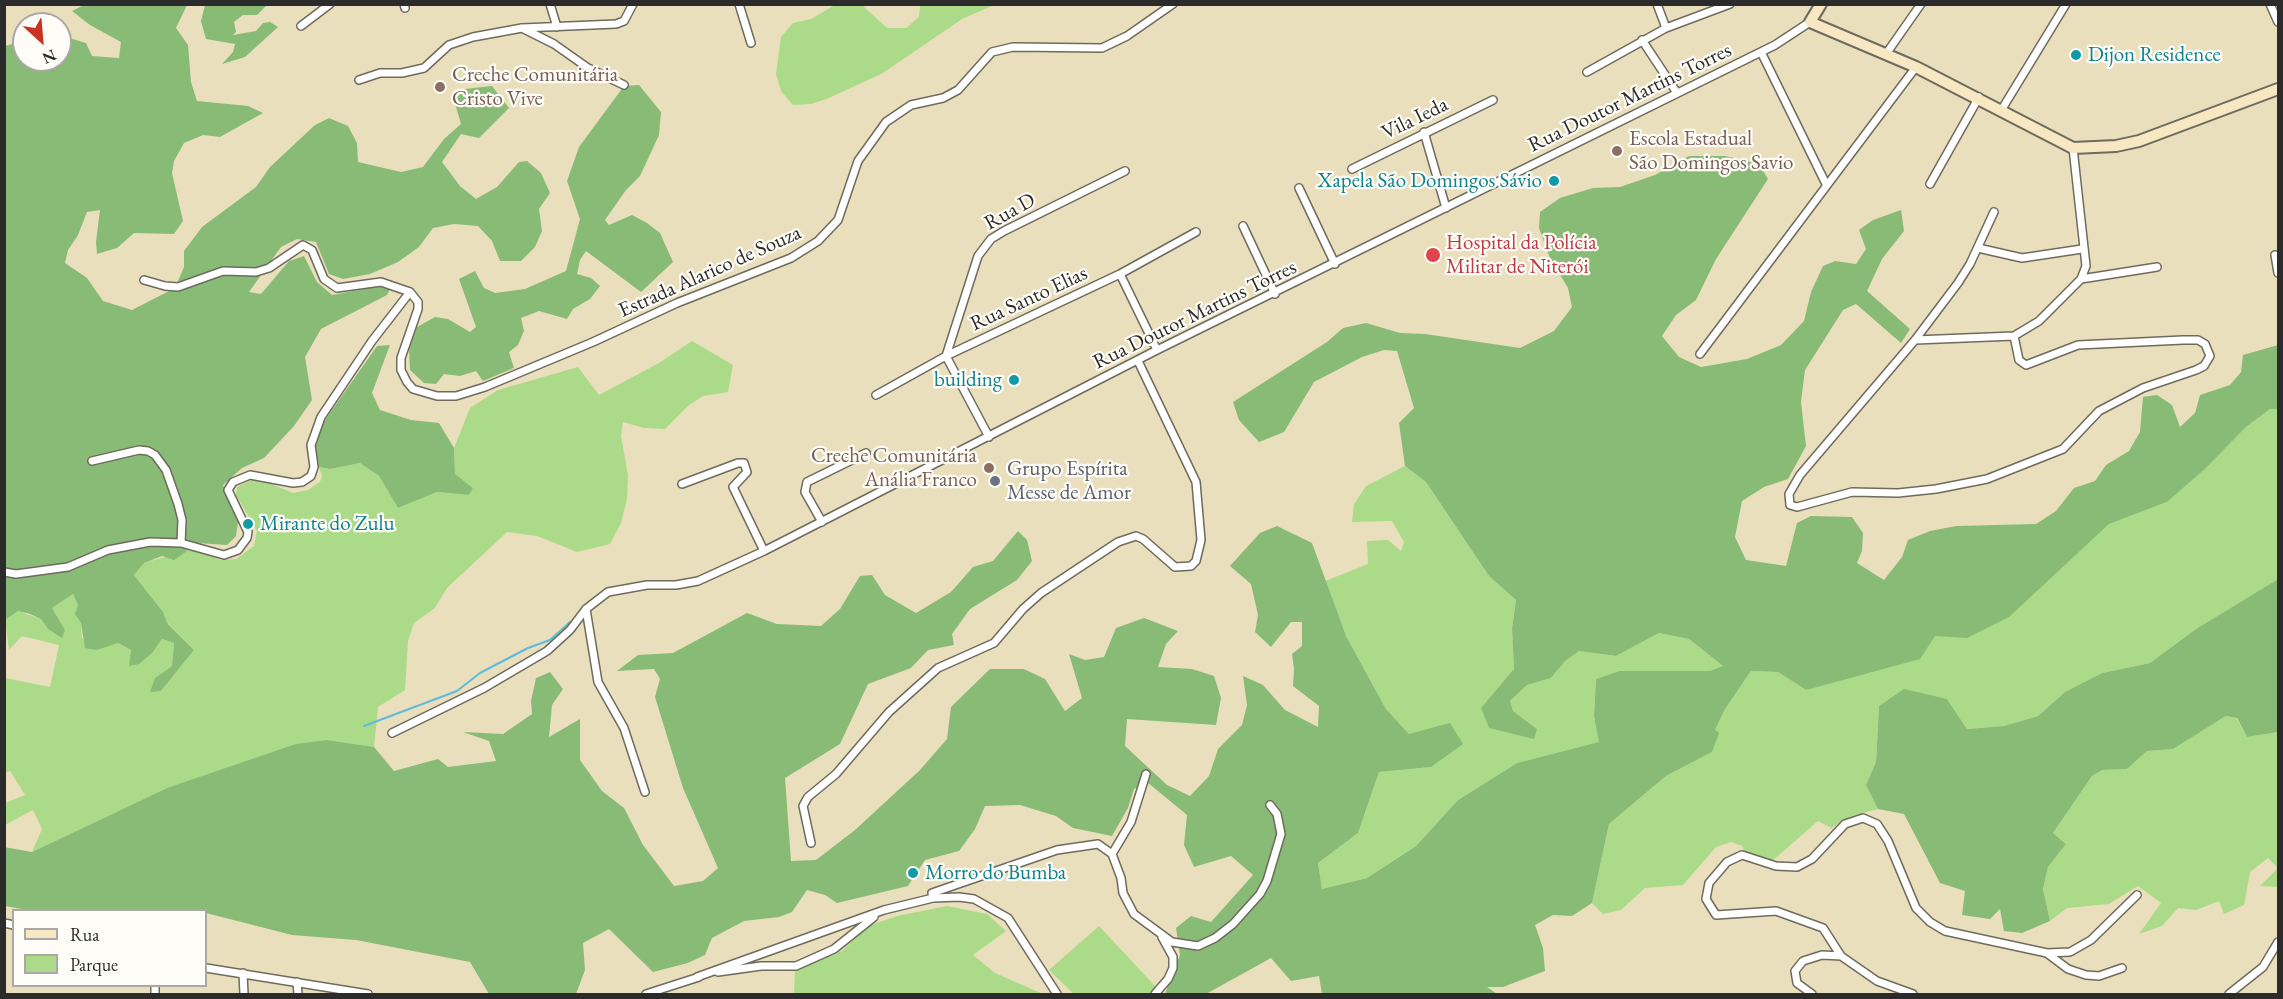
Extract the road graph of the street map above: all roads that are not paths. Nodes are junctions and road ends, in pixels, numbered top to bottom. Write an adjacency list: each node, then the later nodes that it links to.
1 (330, 4): 14 (street)
2 (550, 4): 15 (street)
3 (633, 4): 15 (street)
4 (739, 4): 19 (street)
5 (1173, 4): 51 (street, Estrada Alarico de Souza)
6 (1657, 4): 17 (street)
7 (1730, 4): 17 (street)
8 (1821, 4): 12 (street)
9 (1921, 4): 21 (street)
10 (2066, 4): 30 (street)
11 (2270, 4): 13 (street)
12 (1810, 22): 20 (street, Rua Doutor Martins Torres); 21 (street)
13 (2278, 22)
14 (301, 26)
15 (557, 27): 16 (street)
16 (522, 28): 24 (street); 25 (street)
17 (1666, 28): 18 (street)
18 (1642, 40): 23 (street); 27 (street)
19 (751, 43)
20 (1761, 52): 27 (street, Rua Doutor Martins Torres); 35 (street)
21 (1886, 54): 22 (street)
22 (1916, 66): 28 (street); 35 (street)
23 (1587, 72)
24 (359, 80)
25 (624, 85)
26 (2278, 90): 32 (street)
27 (1677, 93): 38 (street, Rua Doutor Martins Torres)
28 (1979, 97): 30 (street); 36 (street)
29 (1493, 100): 31 (street, Vila Ieda)
30 (2002, 109): 32 (street)
31 (1424, 132): 33 (street, Vila Ieda); 38 (street)
32 (2073, 148): 43 (street)
33 (1352, 170)
34 (1125, 171): 57 (street, Rua D)
35 (1826, 184): 56 (street)
36 (1930, 184)
37 (1299, 188): 45 (street)
38 (1446, 208): 45 (street, Rua Doutor Martins Torres)
39 (1994, 212): 42 (street)
40 (1243, 226): 52 (street)
41 (1196, 232): 48 (street, Rua Santo Elias)
42 (1978, 248): 43 (street); 54 (street)
43 (2082, 249): 49 (street)
44 (2275, 255): 47 (street)
45 (1335, 264): 52 (street, Rua Doutor Martins Torres)
46 (2157, 267): 49 (street)
47 (2278, 273)
48 (1120, 274): 55 (street); 57 (street, Rua Santo Elias)
49 (2081, 279): 53 (street)
50 (144, 280): 51 (street)
51 (410, 292): 65 (street)
52 (1275, 294): 55 (street, Rua Doutor Martins Torres)
53 (2014, 336): 54 (street); 54 (street)
54 (1915, 340)
55 (1158, 350): 58 (street, Rua Doutor Martins Torres)
56 (1700, 354)
57 (946, 356): 59 (street, Rua Santo Elias); 60 (street)
58 (1138, 361): 60 (street, Rua Doutor Martins Torres); 73 (street)
59 (876, 395)
60 (989, 437): 64 (street, Rua Doutor Martins Torres)
61 (866, 453): 64 (street)
62 (92, 461): 65 (street)
63 (682, 484): 66 (street)
64 (822, 522): 66 (street, Rua Doutor Martins Torres)
65 (181, 543): 67 (street)
66 (764, 551): 68 (street, Rua Doutor Martins Torres)
67 (4, 572)
68 (586, 609): 69 (street, Rua Doutor Martins Torres); 71 (street)
69 (392, 733)
70 (1146, 774): 74 (street)
71 (645, 792)
72 (1270, 804): 78 (street)
73 (811, 843)
74 (1112, 854): 76 (street); 78 (street)
75 (2137, 895): 80 (street)
76 (933, 898): 77 (street); 91 (street)
77 (884, 910): 85 (street); 85 (street)
78 (1162, 937): 92 (street)
79 (2278, 942): 95 (street)
80 (2047, 953): 81 (street); 83 (street)
81 (1841, 956): 93 (street); 94 (street)
82 (207, 968): 84 (street)
83 (2122, 968)
84 (243, 973): 86 (street); 87 (street)
85 (697, 977): 90 (street)
86 (297, 982): 88 (street); 89 (street)
87 (244, 994)
88 (298, 994)
89 (368, 994)
90 (646, 994)
91 (1057, 994)
92 (1155, 994)
93 (1812, 994)
94 (1913, 994)
95 (2229, 994)

